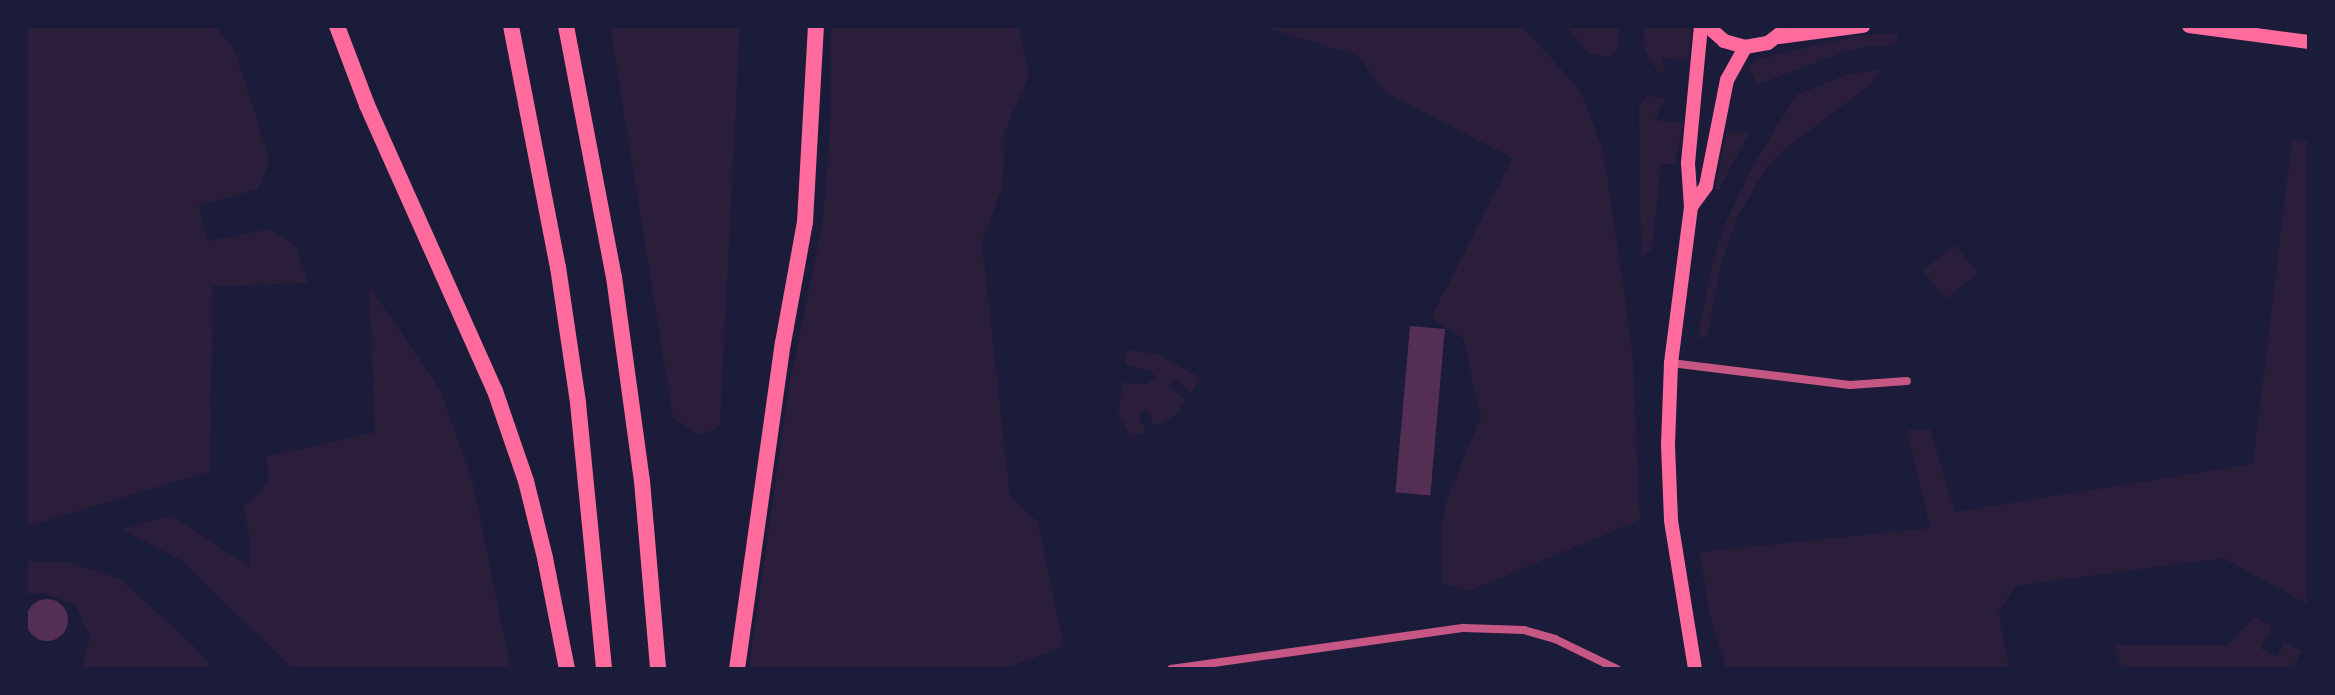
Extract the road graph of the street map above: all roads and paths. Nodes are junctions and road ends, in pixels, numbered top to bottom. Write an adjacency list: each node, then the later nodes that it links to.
1 (337, 26): 15 (highway)
2 (511, 26): 16 (highway)
3 (566, 26): 17 (highway)
4 (816, 26): 18 (highway)
5 (1704, 26): 11 (main road); 12 (main road)
6 (1790, 26): 9 (main road)
7 (1863, 26): 9 (main road)
8 (2189, 26): 10 (main road)
9 (1779, 37): 11 (main road)
10 (2309, 42)
11 (1745, 47): 12 (main road)
12 (1691, 207): 13 (main road)
13 (1671, 363): 14 (street); 21 (main road)
14 (1907, 381)
15 (567, 669)
16 (604, 669)
17 (658, 669)
18 (737, 669)
19 (1171, 669): 20 (street)
20 (1617, 669)
21 (1695, 669)

